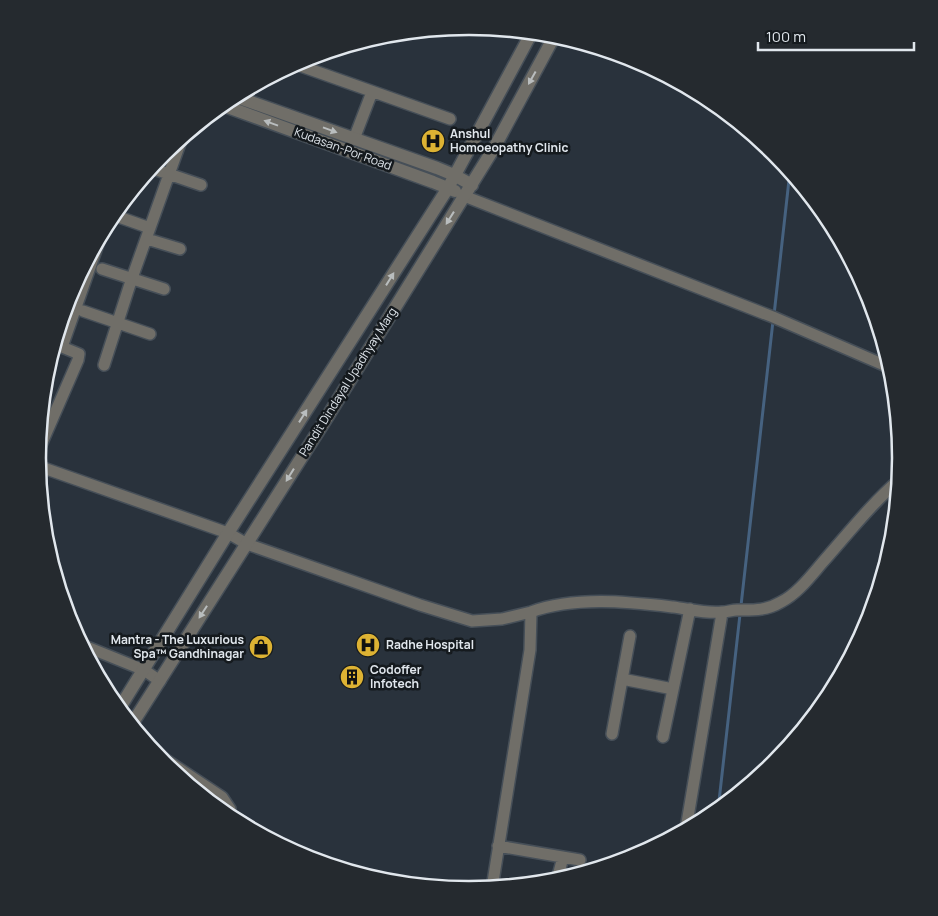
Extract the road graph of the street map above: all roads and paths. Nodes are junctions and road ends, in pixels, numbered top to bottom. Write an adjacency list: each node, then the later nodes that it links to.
1 (528, 40): 12 (street, Pandit Dindayal Upadhyay Marg)
2 (552, 43): 14 (street, Pandit Dindayal Upadhyay Marg, one-way to 14)
3 (305, 68): 4 (street)
4 (372, 92): 7 (street); 8 (street)
5 (244, 100): 8 (street, Kudasan-Por Road, one-way to 8)
6 (231, 108): 15 (street, Kudasan-Por Road, one-way to 6)
7 (450, 120)
8 (354, 139): 12 (street, Kudasan-Por Road)
9 (177, 153): 11 (street)
10 (159, 171): 11 (street)
11 (169, 174): 13 (street); 18 (street)
12 (454, 175): 14 (street, Kudasan-Por Road); 15 (street, Pandit Dindayal Upadhyay Marg)
13 (201, 185)
14 (472, 185): 16 (street, Pandit Dindayal Upadhyay Marg)
15 (448, 188): 16 (street, Kudasan-Por Road); 32 (street, Pandit Dindayal Upadhyay Marg, one-way to 15)
16 (464, 196): 27 (street); 33 (street, Pandit Dindayal Upadhyay Marg, one-way to 33)
17 (120, 218): 18 (street)
18 (148, 233): 19 (street); 21 (street)
19 (180, 249)
20 (102, 270): 21 (street)
21 (132, 279): 22 (street); 24 (street)
22 (164, 289)
23 (83, 311): 24 (street)
24 (118, 323): 25 (street); 28 (street)
25 (150, 334)
26 (61, 347): 29 (street)
27 (881, 364)
28 (104, 365)
29 (47, 431)
30 (46, 469): 32 (street)
31 (891, 488): 36 (street)
32 (228, 533): 33 (street); 39 (street, Pandit Dindayal Upadhyay Marg)
33 (247, 544): 35 (street); 41 (street, Pandit Dindayal Upadhyay Marg, one-way to 41)
34 (690, 609): 35 (street); 36 (street); 42 (street)
35 (531, 612): 50 (street)
36 (722, 612): 49 (street)
37 (630, 636): 40 (street)
38 (92, 649): 39 (street)
39 (144, 670): 41 (street); 43 (street, Pandit Dindayal Upadhyay Marg)
40 (622, 679): 42 (street); 45 (street)
41 (160, 681): 44 (street, Pandit Dindayal Upadhyay Marg)
42 (673, 689): 46 (street)
43 (123, 702)
44 (135, 719)
45 (612, 734)
46 (663, 737)
47 (189, 775): 48 (street)
48 (227, 805)
49 (688, 820)
50 (498, 846): 51 (street); 54 (street)
51 (562, 857): 52 (street); 53 (street)
52 (580, 860)
53 (559, 871)
54 (493, 880)

